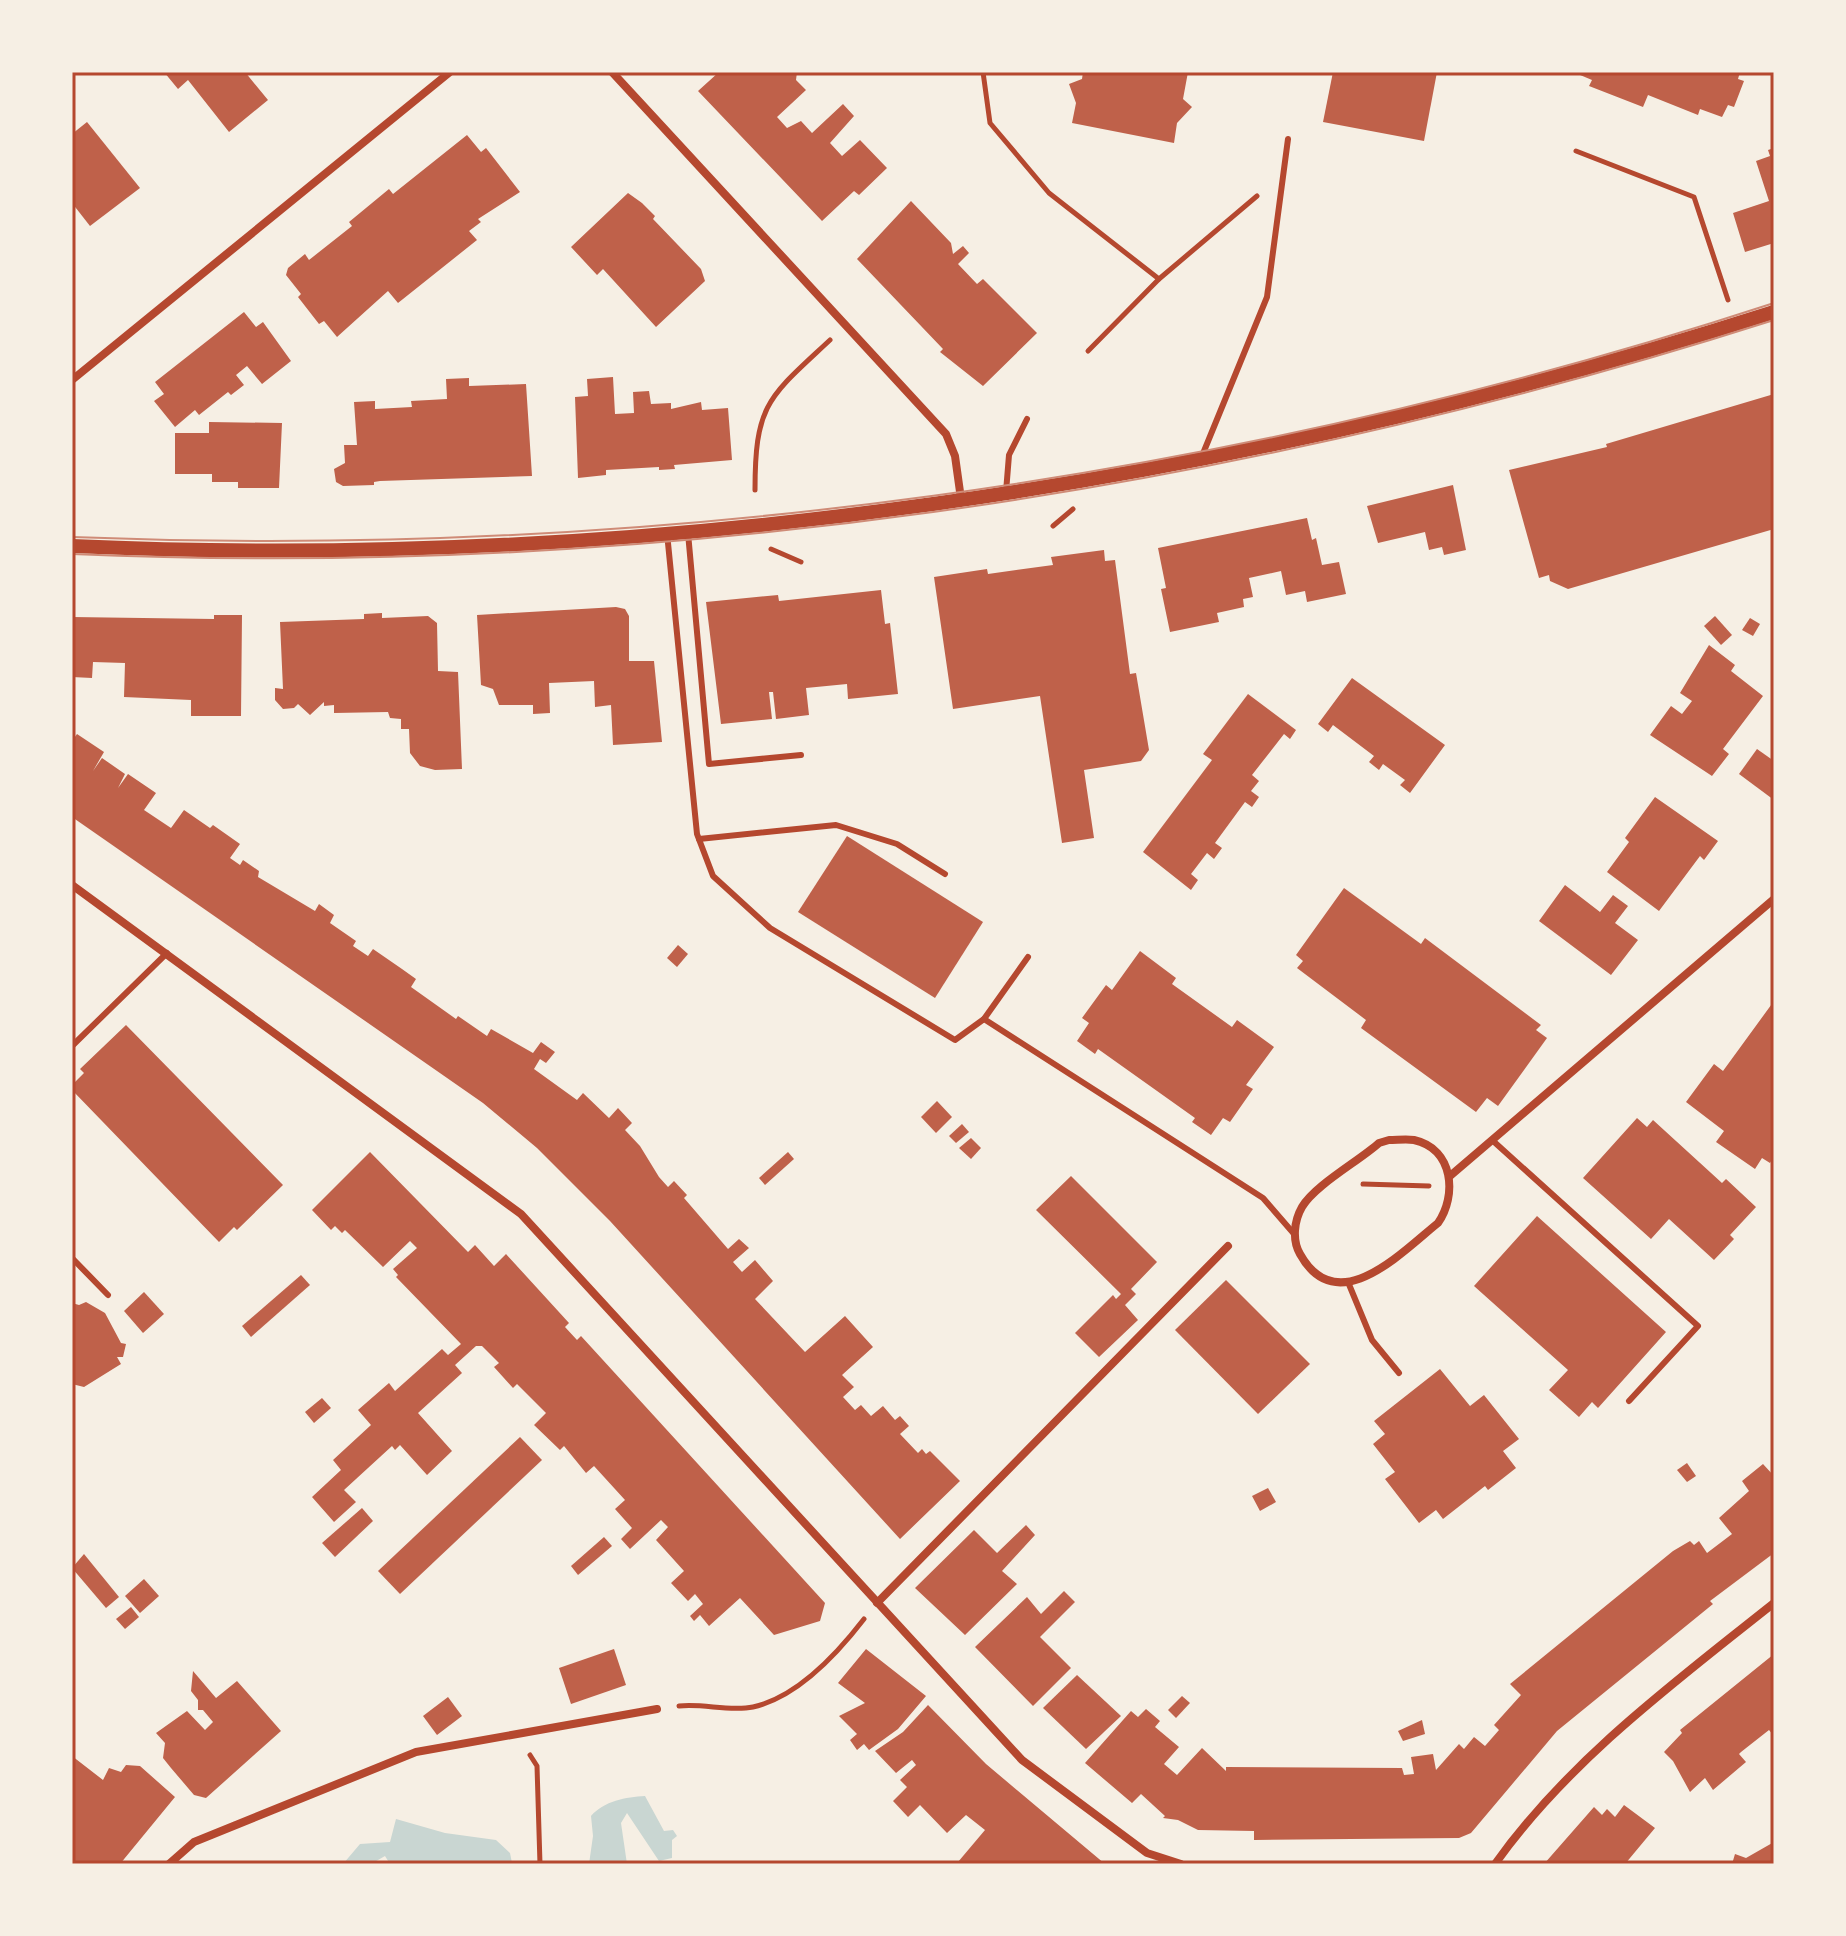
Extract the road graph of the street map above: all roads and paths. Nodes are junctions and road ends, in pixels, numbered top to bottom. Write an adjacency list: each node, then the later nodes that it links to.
1 (450, 72): 12 (street)
2 (612, 72): 10 (street)
3 (983, 72): 7 (path)
4 (1288, 139): 6 (lane)
5 (1576, 151): 8 (path)
6 (1283, 174): 7 (path); 14 (lane)
7 (1159, 279): 11 (path)
8 (1724, 289)
9 (1774, 312): 14 (street)
10 (845, 326): 15 (path); 17 (street)
11 (1088, 351)
12 (72, 380)
13 (1027, 419): 16 (lane)
14 (1201, 459): 16 (street)
15 (755, 490)
16 (1006, 492): 17 (street)
17 (961, 499): 18 (street)
18 (687, 530): 19 (street); 21 (lane)
19 (667, 532): 20 (street); 22 (lane)
20 (72, 546)
21 (801, 755)
22 (699, 839): 23 (lane); 28 (lane)
23 (945, 874)
24 (72, 885): 26 (street)
25 (1774, 899): 30 (street)
26 (167, 953): 29 (lane); 40 (street)
27 (1028, 957): 28 (lane)
28 (984, 1019): 33 (lane)
29 (72, 1046)
30 (1492, 1140): 31 (street); 39 (lane)
31 (1450, 1181): 32 (path); 32 (street); 36 (street)
32 (1330, 1183): 33 (street)
33 (1295, 1235): 36 (street)
34 (1228, 1246): 40 (street)
35 (72, 1258): 37 (lane)
36 (1348, 1282): 38 (lane)
37 (108, 1295)
38 (1399, 1373)
39 (1629, 1401)
40 (877, 1603): 42 (path); 46 (street)
41 (1774, 1603): 47 (street)
42 (657, 1709): 43 (street)
43 (516, 1733): 44 (street); 45 (path)
44 (169, 1864)
45 (540, 1864)
46 (1181, 1864)
47 (1495, 1864)

